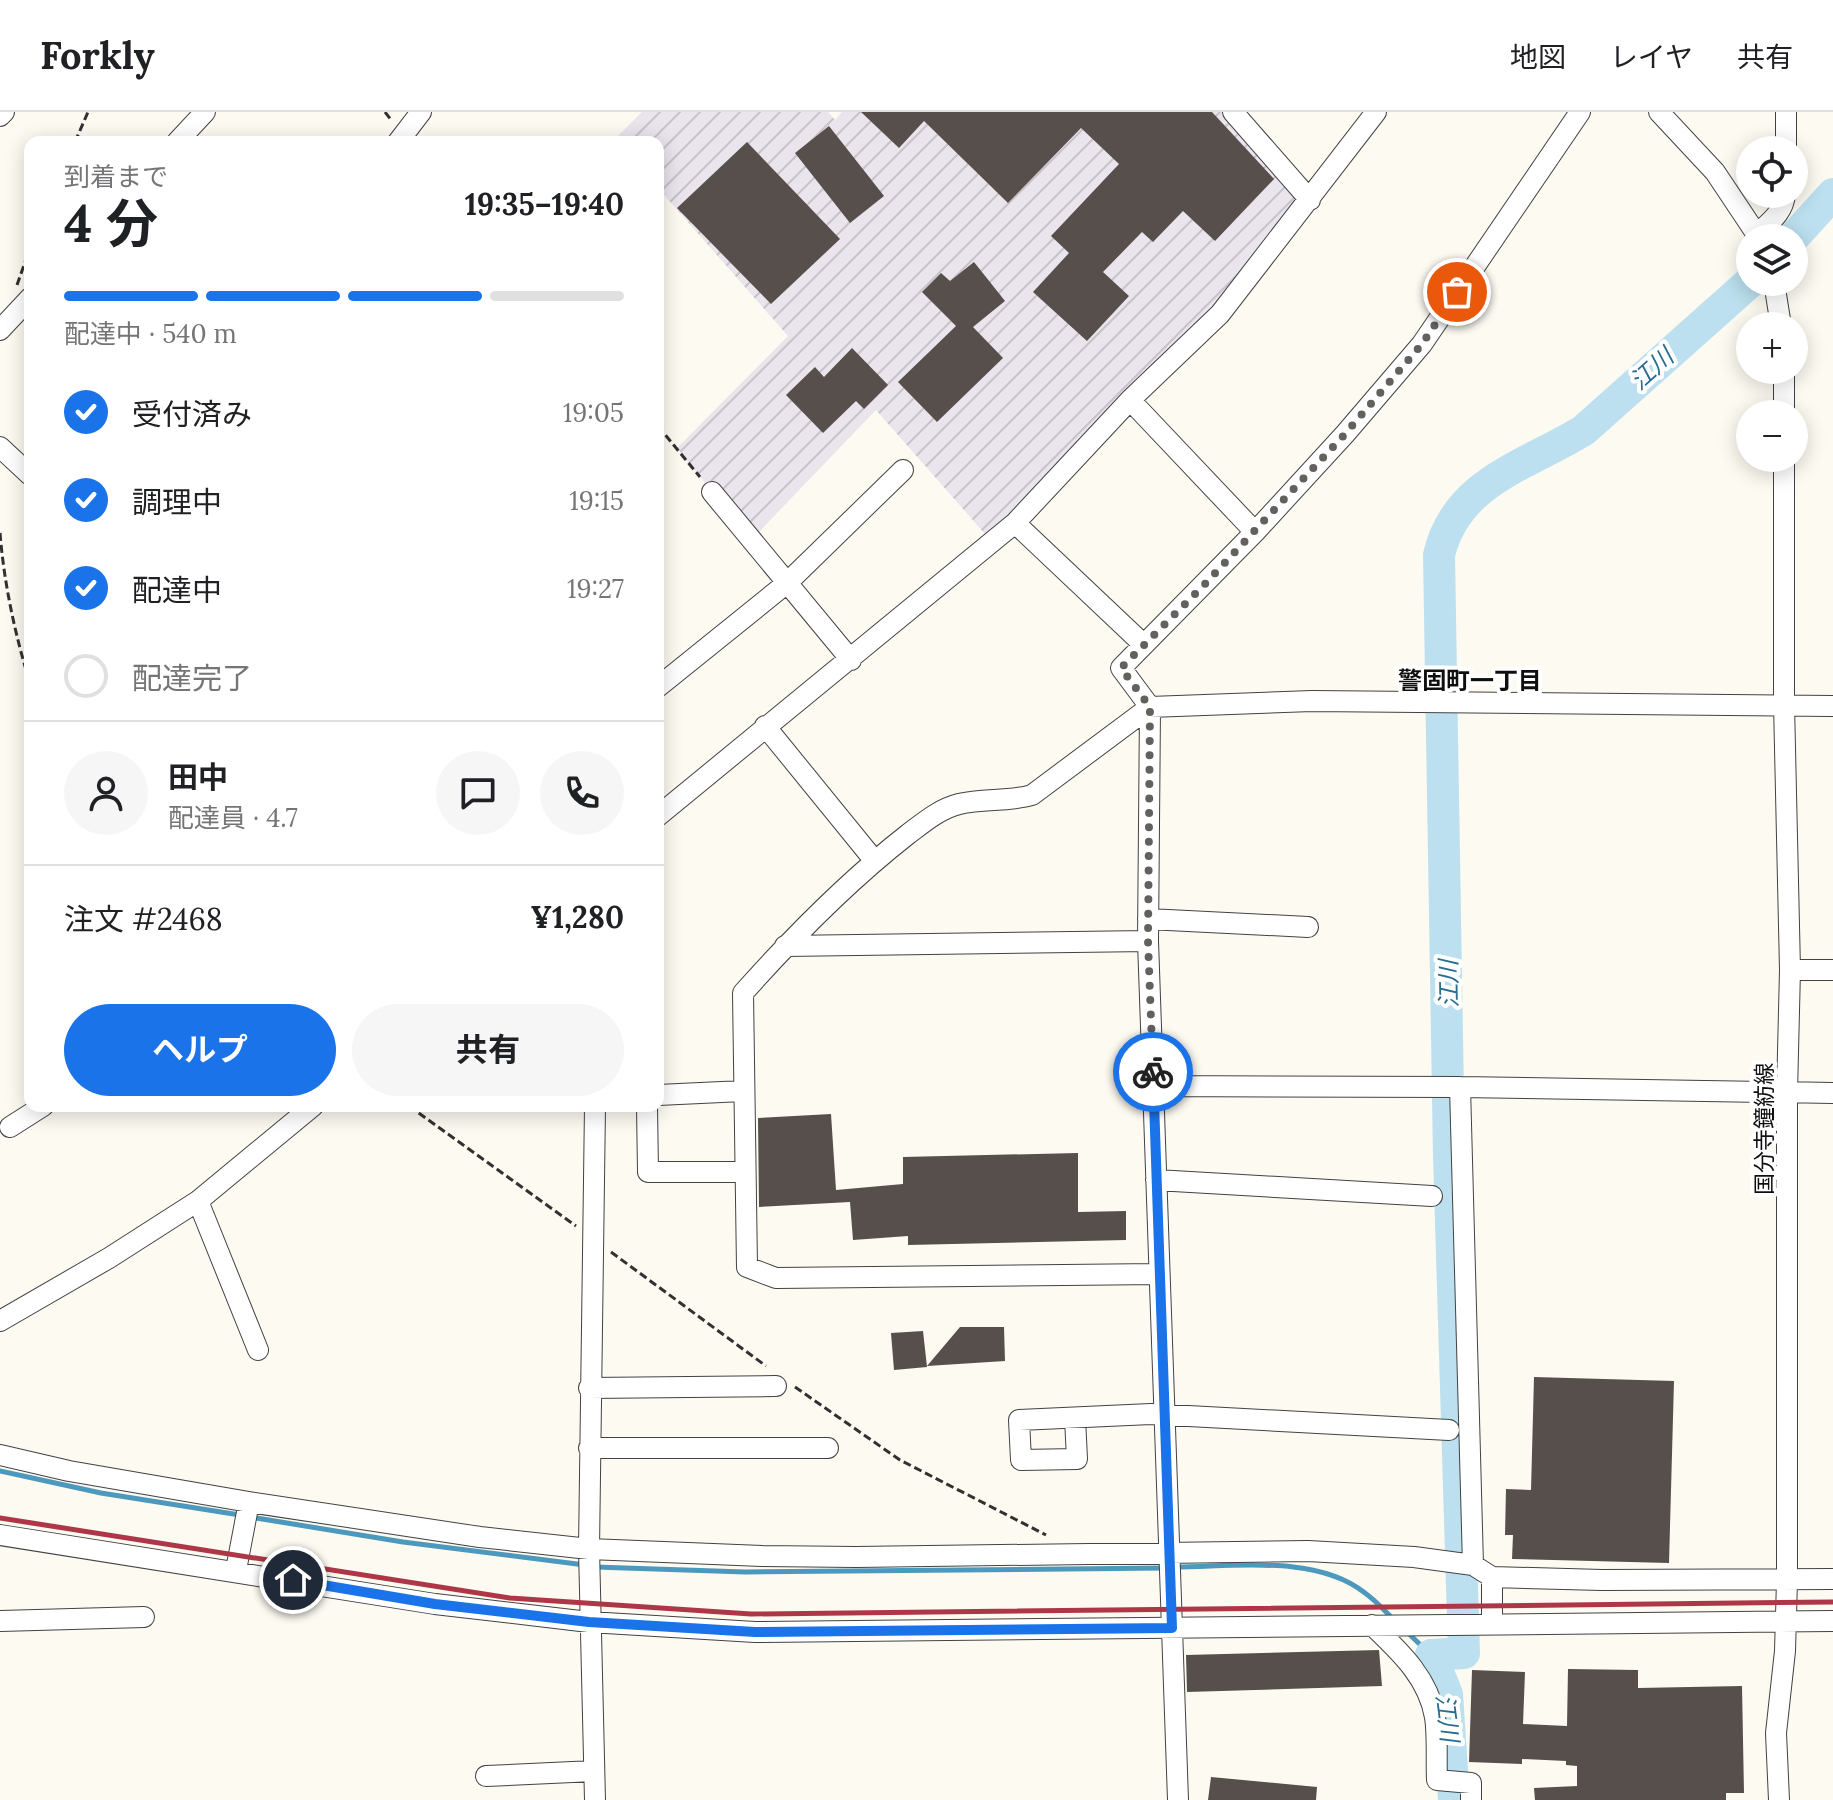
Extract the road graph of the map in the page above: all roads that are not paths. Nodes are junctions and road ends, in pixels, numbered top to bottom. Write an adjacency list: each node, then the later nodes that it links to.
1 (205, 112): 8 (street)
2 (421, 112): 9 (street)
3 (1376, 112): 11 (street)
4 (1580, 112): 24 (street)
5 (1659, 112): 13 (street)
6 (1786, 112): 10 (street)
7 (1244, 116): 11 (street)
8 (183, 136)
9 (403, 136)
10 (1786, 136)
11 (1310, 200): 17 (street)
12 (1782, 208): 14 (street)
13 (1750, 224)
14 (1769, 224)
15 (24, 304): 16 (street)
16 (0, 330)
17 (1130, 400): 23 (street); 24 (street)
18 (0, 447): 19 (street)
19 (24, 469)
20 (903, 470): 25 (street)
21 (1784, 472): 29 (street, 国分寺鐘紡線)
22 (712, 492): 25 (street)
23 (1015, 523): 26 (street); 27 (street)
24 (1255, 532): 26 (street)
25 (787, 583): 27 (street); 28 (street)
26 (1143, 644): 31 (street)
27 (851, 660): 32 (street)
28 (664, 682)
29 (1784, 704): 30 (street); 31 (street); 39 (street, 国分寺鐘紡線)
30 (1833, 706)
31 (1150, 707): 34 (street); 35 (street)
32 (765, 726): 33 (street); 34 (street)
33 (664, 811)
34 (874, 860): 38 (street)
35 (1148, 919): 36 (street); 37 (street)
36 (1308, 927)
37 (1148, 941): 38 (street); 41 (street)
38 (785, 946): 43 (street)
39 (1790, 970): 40 (street); 44 (street, 国分寺鐘紡線)
40 (1833, 970)
41 (1154, 1086): 42 (street); 53 (street)
42 (1460, 1087): 44 (street); 71 (street)
43 (743, 1091): 46 (street); 52 (street)
44 (1787, 1093): 45 (street); 75 (street, 国分寺鐘紡線)
45 (1833, 1093)
46 (664, 1095)
47 (34, 1112): 51 (street)
48 (306, 1112): 55 (street)
49 (595, 1112): 60 (street)
50 (647, 1112): 52 (street)
51 (10, 1127)
52 (745, 1172): 56 (street)
53 (1156, 1180): 54 (street); 56 (street)
54 (1432, 1196)
55 (198, 1201): 57 (street); 58 (street)
56 (1158, 1274): 61 (street)
57 (0, 1321)
58 (258, 1350)
59 (783, 1384): 60 (street)
60 (589, 1388): 64 (street)
61 (1166, 1416): 62 (street); 63 (street); 70 (street)
62 (1075, 1418)
63 (1449, 1430)
64 (589, 1448): 65 (street); 69 (street)
65 (828, 1448)
66 (0, 1455): 67 (street)
67 (249, 1502): 69 (street); 72 (street)
68 (0, 1535): 72 (street)
69 (589, 1549): 70 (street); 80 (street)
70 (1169, 1554): 71 (street); 83 (street)
71 (1473, 1565): 73 (street)
72 (236, 1570): 80 (street)
73 (1492, 1577): 75 (street); 81 (street)
74 (1833, 1579): 75 (street)
75 (1787, 1580): 78 (street, 国分寺鐘紡線)
76 (144, 1617): 77 (street)
77 (0, 1621)
78 (1785, 1621): 79 (street); 81 (street); 89 (street, 国分寺鐘紡線)
79 (1833, 1621)
80 (589, 1622): 83 (street); 84 (street)
81 (1492, 1623): 82 (street)
82 (1372, 1625): 83 (street); 88 (street)
83 (1172, 1628): 87 (street)
84 (594, 1771): 85 (street); 86 (street)
85 (486, 1776)
86 (595, 1800)
87 (1178, 1800)
88 (1471, 1800)
89 (1779, 1800)

